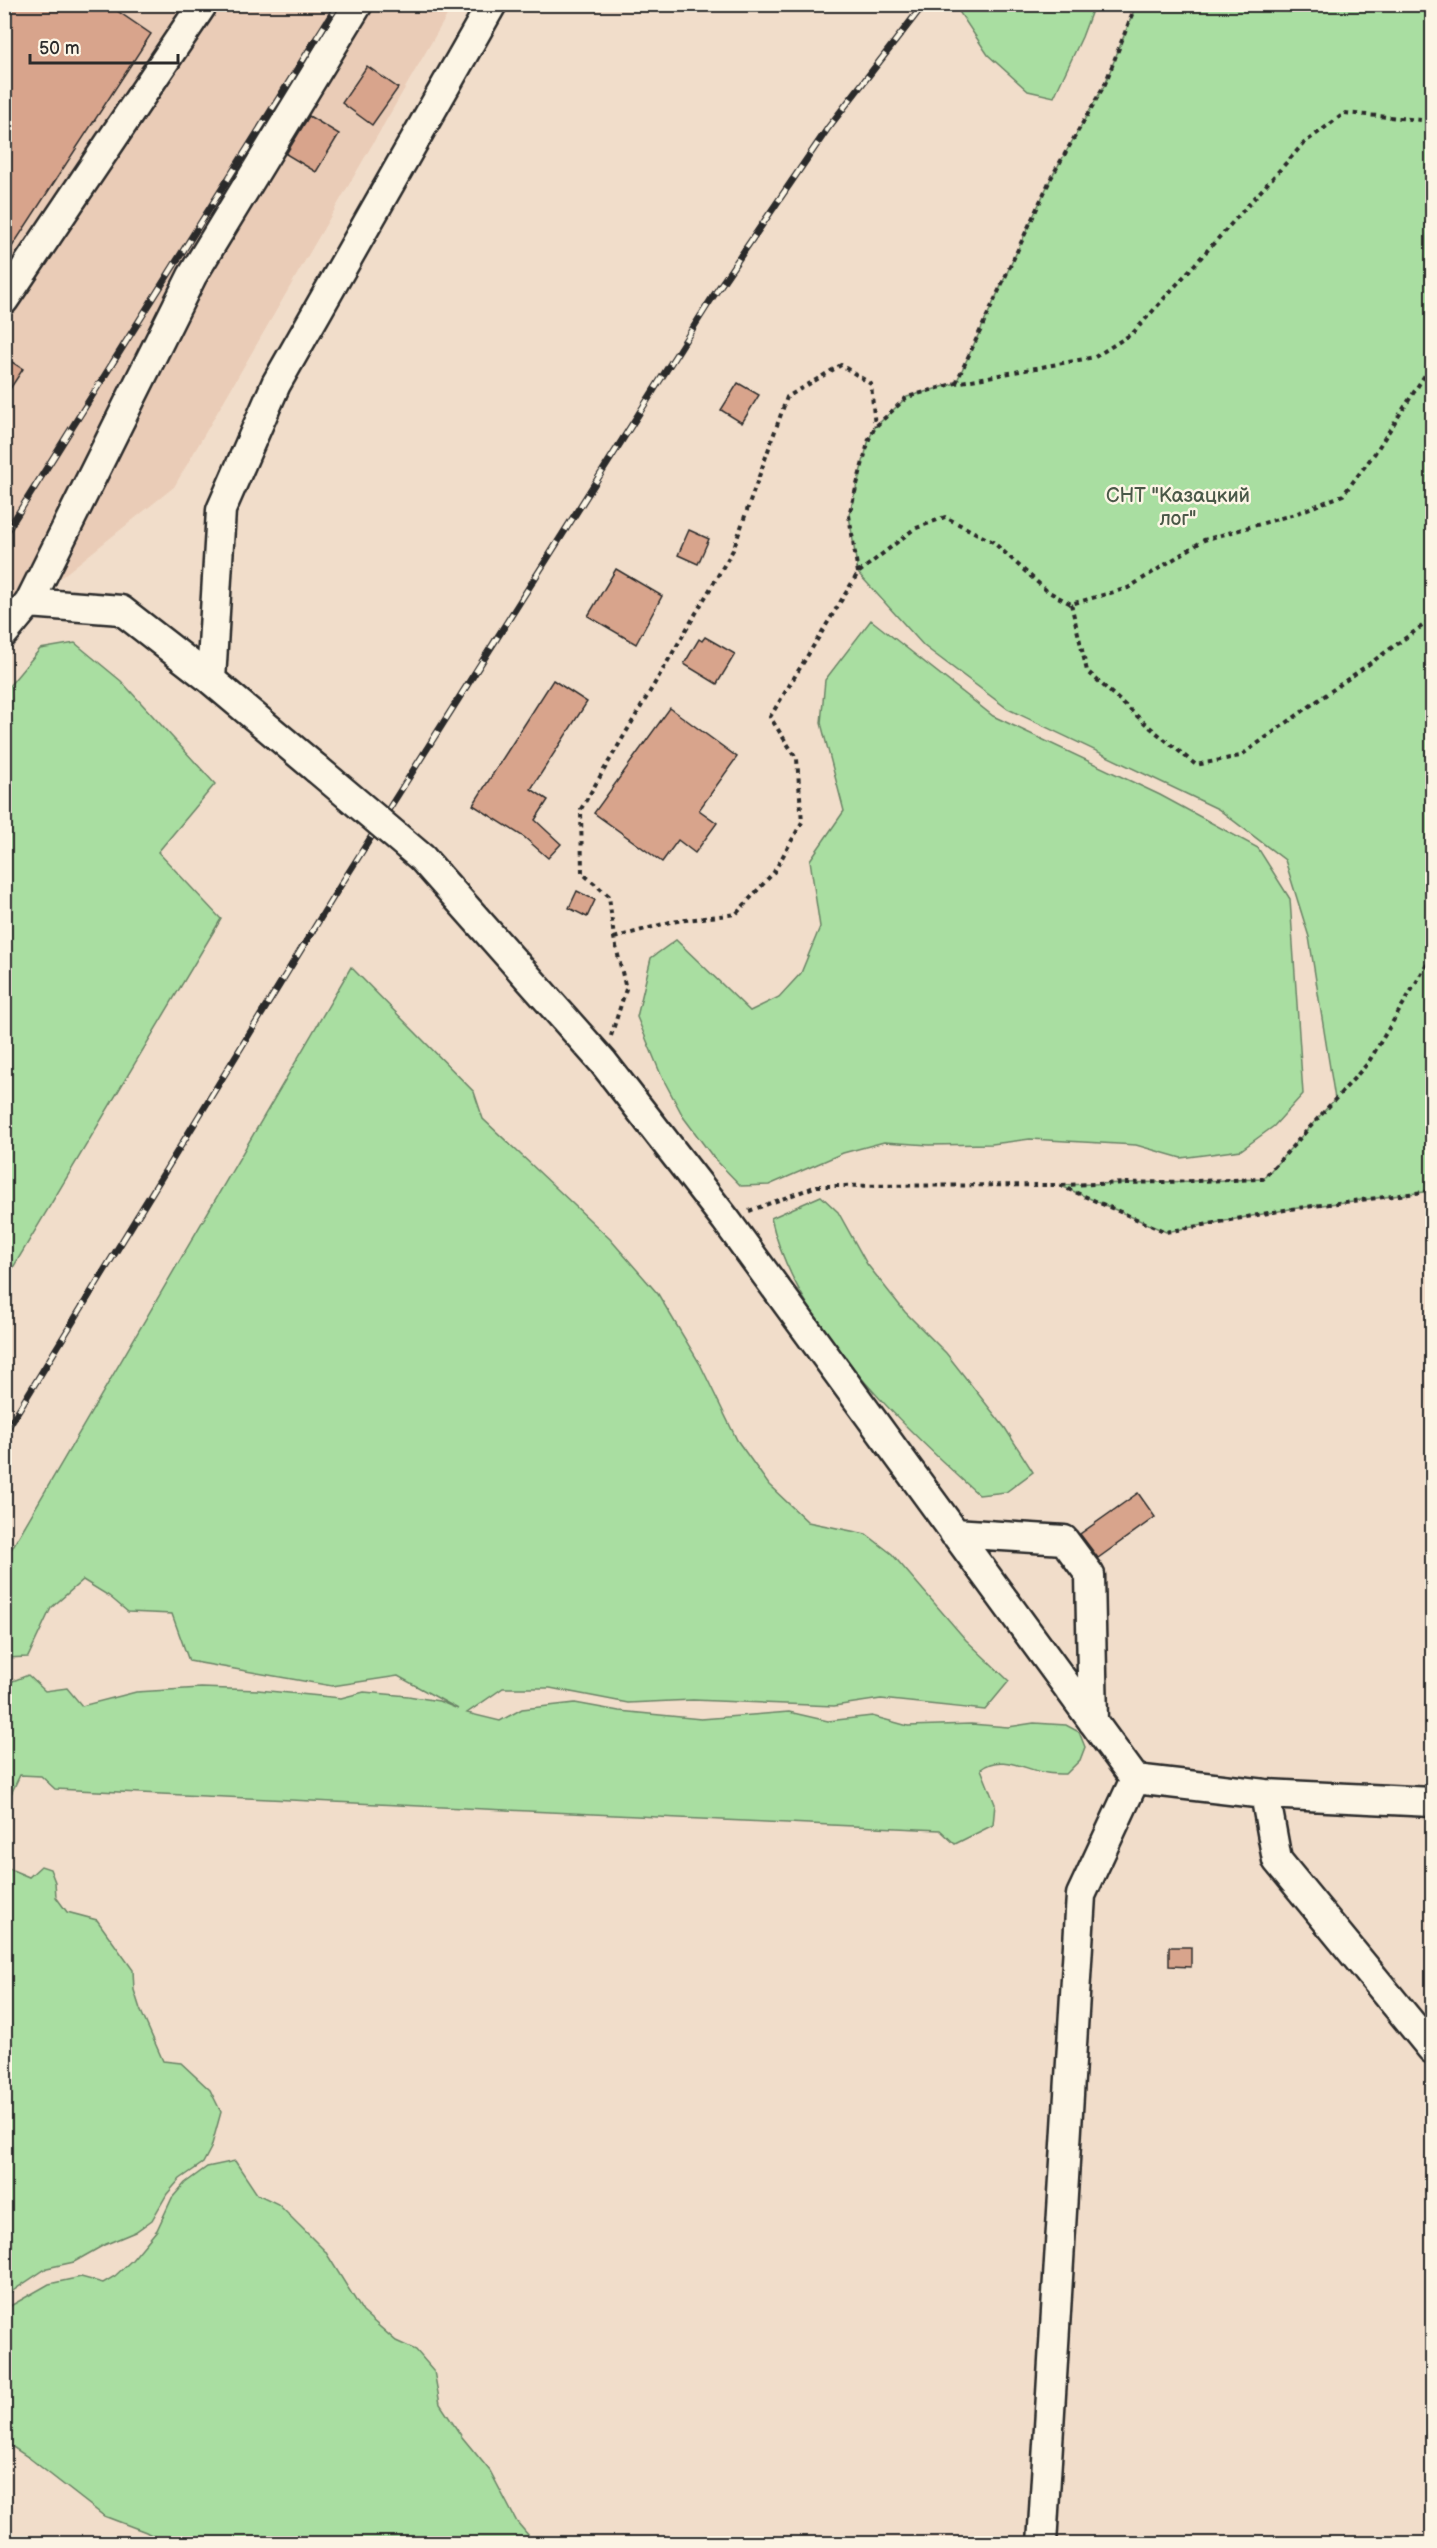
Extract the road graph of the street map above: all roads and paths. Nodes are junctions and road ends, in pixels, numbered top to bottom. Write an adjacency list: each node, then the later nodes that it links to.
1 (203, 4): 6 (street)
2 (358, 4): 11 (street)
3 (492, 4): 15 (street)
4 (1136, 4): 8 (path)
5 (1432, 121): 8 (path)
6 (4, 300)
7 (1432, 364): 12 (path)
8 (956, 383): 9 (path)
9 (875, 427): 10 (path); 16 (path)
10 (858, 573): 12 (path); 16 (path)
11 (29, 603): 14 (street); 15 (street)
12 (1071, 604): 13 (path)
13 (1432, 619)
14 (4, 633)
15 (211, 680): 18 (street, bridge)
16 (614, 938): 18 (path)
17 (1432, 956): 19 (path)
18 (603, 1062): 21 (street)
19 (1059, 1185): 20 (path); 21 (path)
20 (1432, 1191)
21 (726, 1220): 22 (street)
22 (954, 1533): 23 (street); 23 (street)
23 (1094, 1722): 24 (street)
24 (1135, 1779): 25 (street); 28 (street)
25 (1265, 1794): 26 (street); 27 (street)
26 (1432, 1802)
27 (1432, 2049)
28 (1042, 2544)

